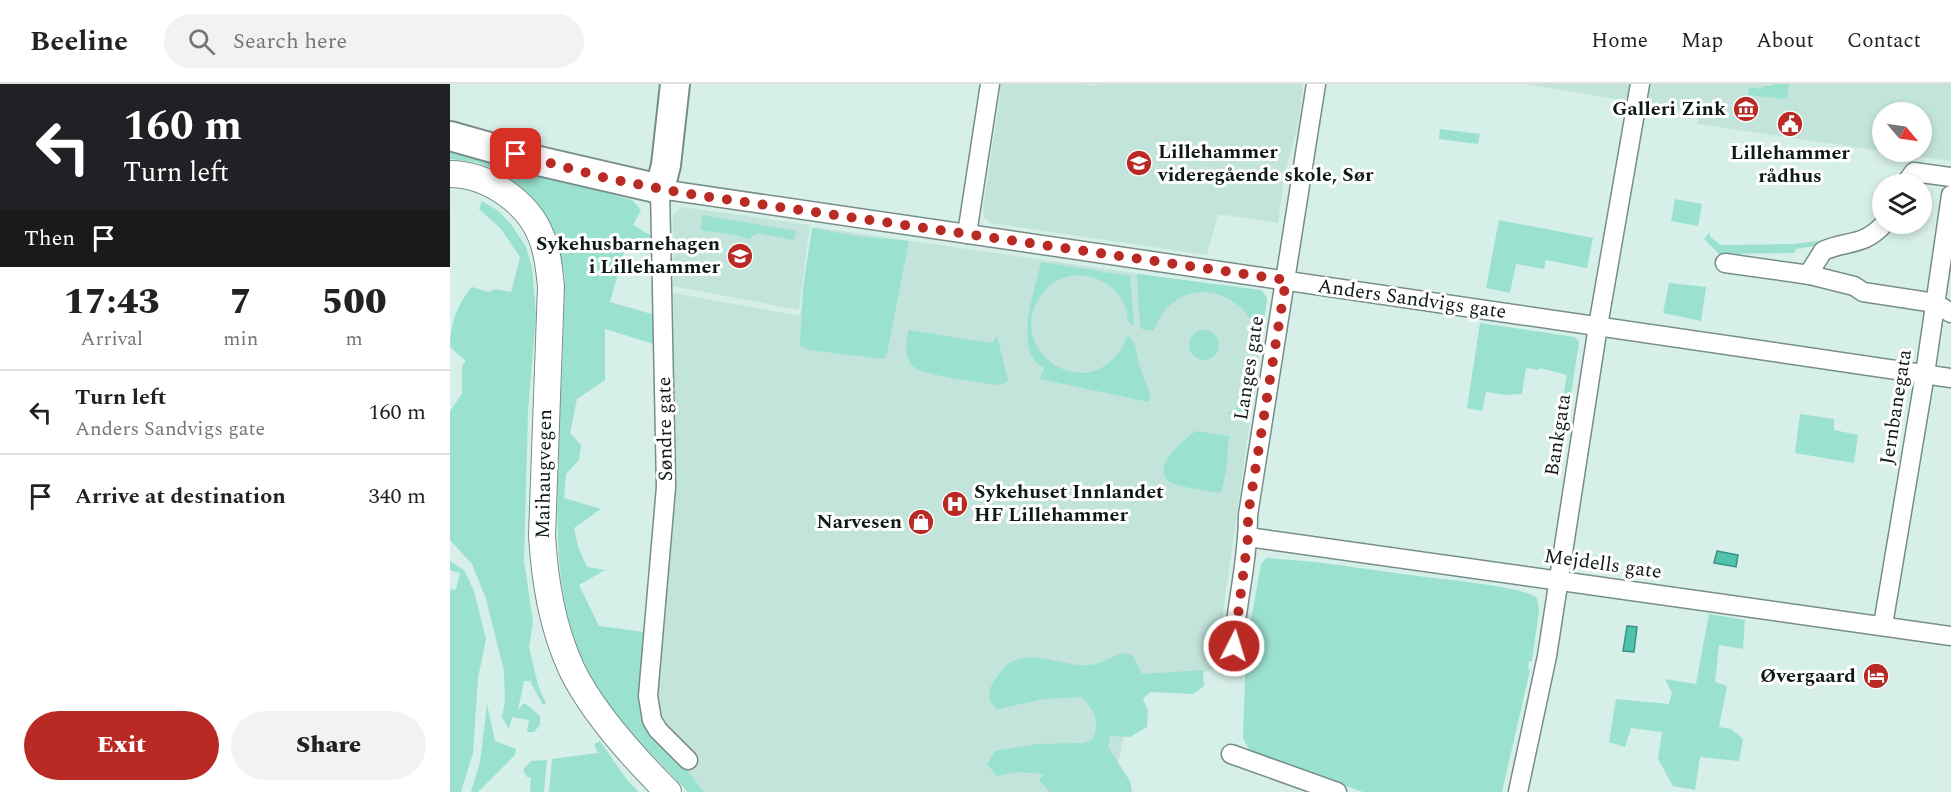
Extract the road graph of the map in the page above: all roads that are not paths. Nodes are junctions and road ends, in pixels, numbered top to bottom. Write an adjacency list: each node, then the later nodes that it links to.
1 (675, 84): 9 (main road, Søndre gate)
2 (990, 84): 11 (street)
3 (1316, 84): 15 (street, Langes gate)
4 (1640, 84): 18 (street, Bankgata)
5 (450, 136): 9 (main road, Anders Sandvigs gate)
6 (450, 174): 28 (street, Maihaugvegen)
7 (1932, 177): 8 (street)
8 (1951, 177)
9 (660, 189): 11 (street, Anders Sandvigs gate); 27 (street, Søndre gate)
10 (1951, 195): 16 (street, Jernbanegata)
11 (967, 234): 15 (street, Anders Sandvigs gate)
12 (1873, 234): 14 (street)
13 (1725, 263): 14 (street)
14 (1810, 275): 16 (street)
15 (1286, 280): 18 (street, Anders Sandvigs gate); 21 (street, Langes gate)
16 (1935, 303): 17 (street); 19 (street, Jernbanegata)
17 (1951, 313)
18 (1598, 326): 19 (street, Anders Sandvigs gate); 22 (street, Bankgata)
19 (1925, 374): 20 (street, Anders Sandvigs gate); 23 (street, Jernbanegata)
20 (1951, 378)
21 (1248, 537): 22 (street, Mejdells gate); 25 (street, Langes gate)
22 (1558, 580): 23 (street, Mejdells gate); 30 (street, Bankgata)
23 (1883, 625): 24 (street, Mejdells gate)
24 (1951, 636)
25 (1238, 659)
26 (1231, 754): 29 (street)
27 (688, 760)
28 (668, 792)
29 (1337, 792)
30 (1518, 792)

